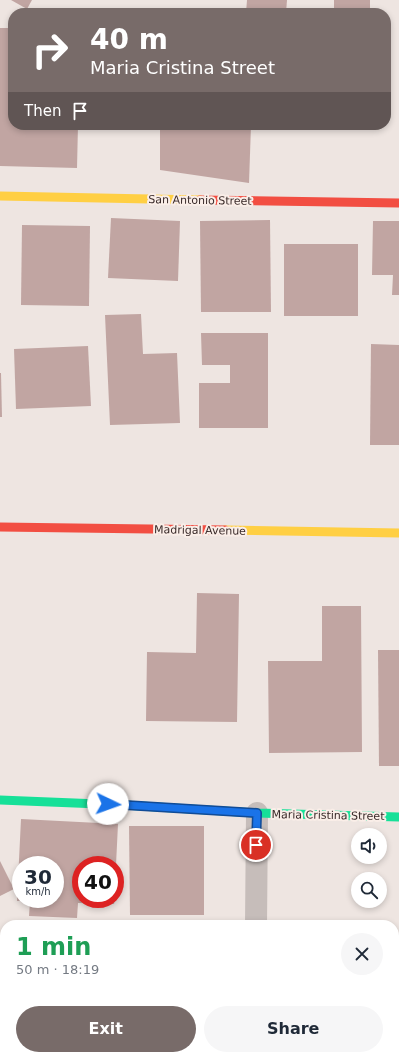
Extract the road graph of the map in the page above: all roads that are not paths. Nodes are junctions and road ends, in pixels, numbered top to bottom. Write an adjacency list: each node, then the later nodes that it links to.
1 (0, 196): 2 (street, San Antonio Street)
2 (399, 203)
3 (0, 527): 4 (street, Madrigal Avenue)
4 (399, 533)
5 (0, 800): 6 (street, Maria Cristina Street)
6 (257, 813): 7 (street, Maria Cristina Street); 8 (street, Maria Cristina Street)
7 (399, 817)
8 (256, 920)

